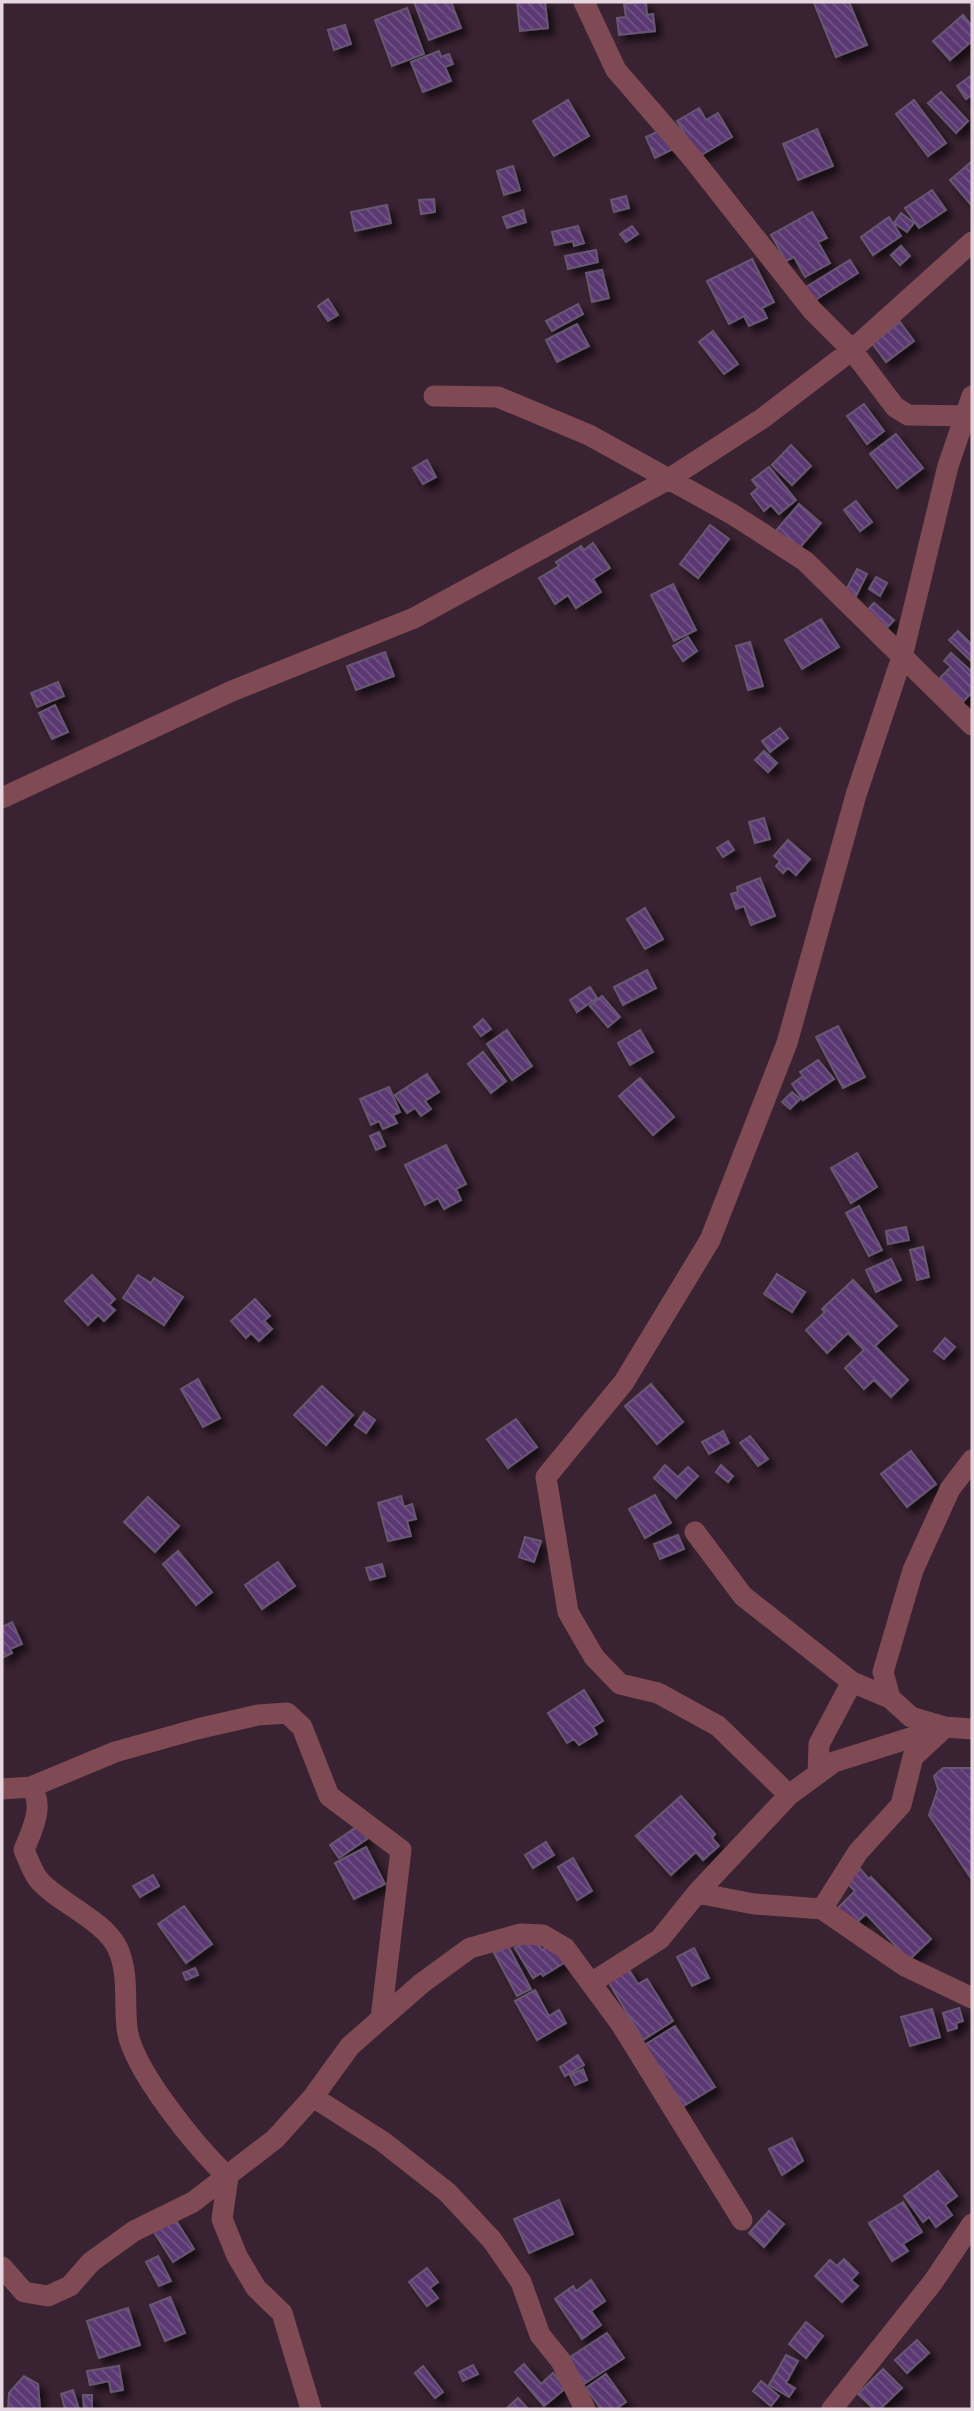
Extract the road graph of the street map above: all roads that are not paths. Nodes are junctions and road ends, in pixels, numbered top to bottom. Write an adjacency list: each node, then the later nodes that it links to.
1 (584, 2): 3 (street)
2 (972, 242): 3 (street)
3 (852, 350): 5 (street); 6 (street)
4 (434, 396): 6 (street)
5 (970, 409): 7 (street)
6 (667, 480): 7 (street); 9 (street)
7 (902, 657): 8 (street); 19 (street)
8 (972, 725)
9 (2, 798)
10 (971, 1464): 13 (street)
11 (695, 1532): 12 (street)
12 (852, 1682): 13 (street); 16 (street)
13 (890, 1698): 14 (street)
14 (946, 1727): 15 (street); 16 (street); 21 (street)
15 (972, 1729)
16 (818, 1774): 19 (street)
17 (31, 1787): 18 (street); 24 (street); 26 (street)
18 (2, 1789)
19 (789, 1795): 20 (street)
20 (697, 1893): 21 (street); 22 (street)
21 (822, 1909): 23 (street)
22 (592, 1983): 24 (street); 27 (street)
23 (972, 1998)
24 (381, 2018): 25 (street)
25 (313, 2097): 26 (street); 31 (street)
26 (228, 2177): 29 (street); 30 (street)
27 (742, 2220)
28 (972, 2224): 32 (street)
29 (2, 2267)
30 (311, 2409)
31 (585, 2409)
32 (832, 2409)

